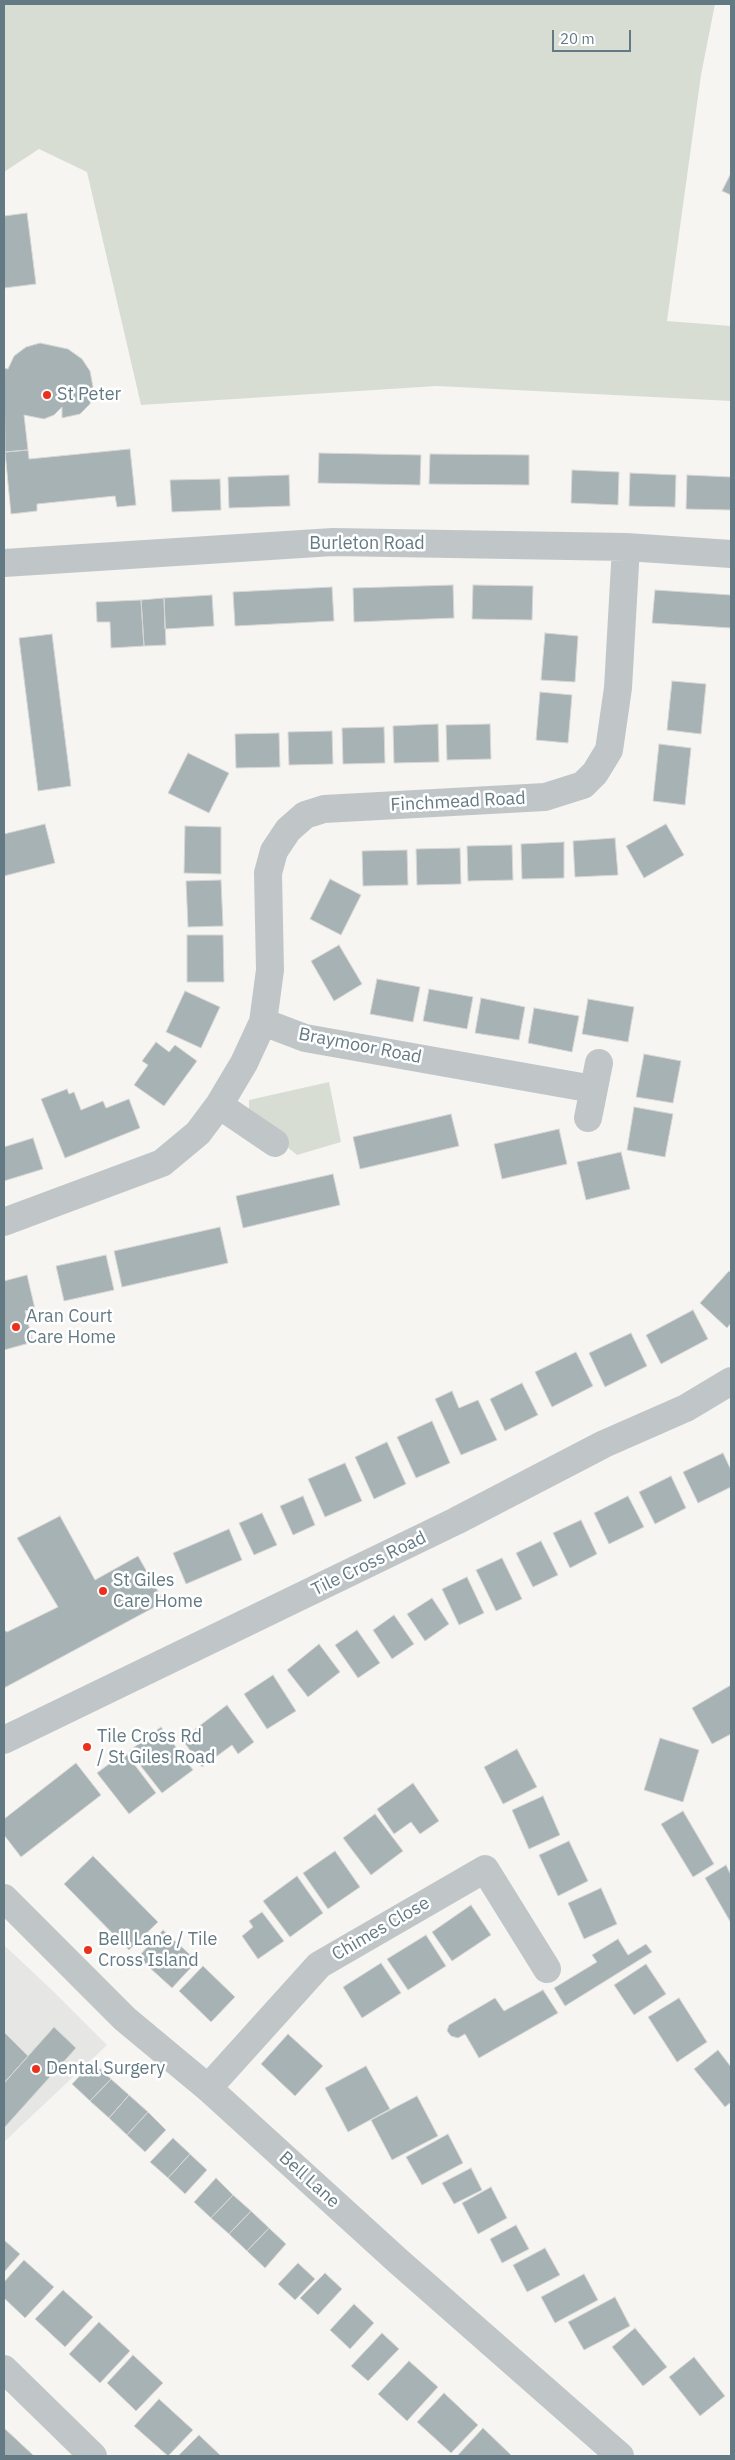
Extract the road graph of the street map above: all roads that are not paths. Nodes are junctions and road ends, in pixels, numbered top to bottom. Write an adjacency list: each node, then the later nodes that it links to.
1 (626, 547): 2 (street, Burleton Road); 3 (street, Burleton Road); 4 (street, Finchmead Road)
2 (731, 554)
3 (4, 563)
4 (263, 1022): 5 (street); 6 (street, Braymoor Road)
5 (220, 1106): 7 (street); 8 (street)
6 (588, 1118)
7 (275, 1143)
8 (4, 1222)
9 (731, 1381): 10 (street, Tile Cross Road)
10 (4, 1740)
11 (4, 1898): 13 (street, Bell Lane)
12 (547, 1969): 13 (street, Chimes Close)
13 (208, 2088): 16 (street, Bell Lane)
14 (4, 2369): 15 (street)
15 (93, 2456)
16 (620, 2456)

